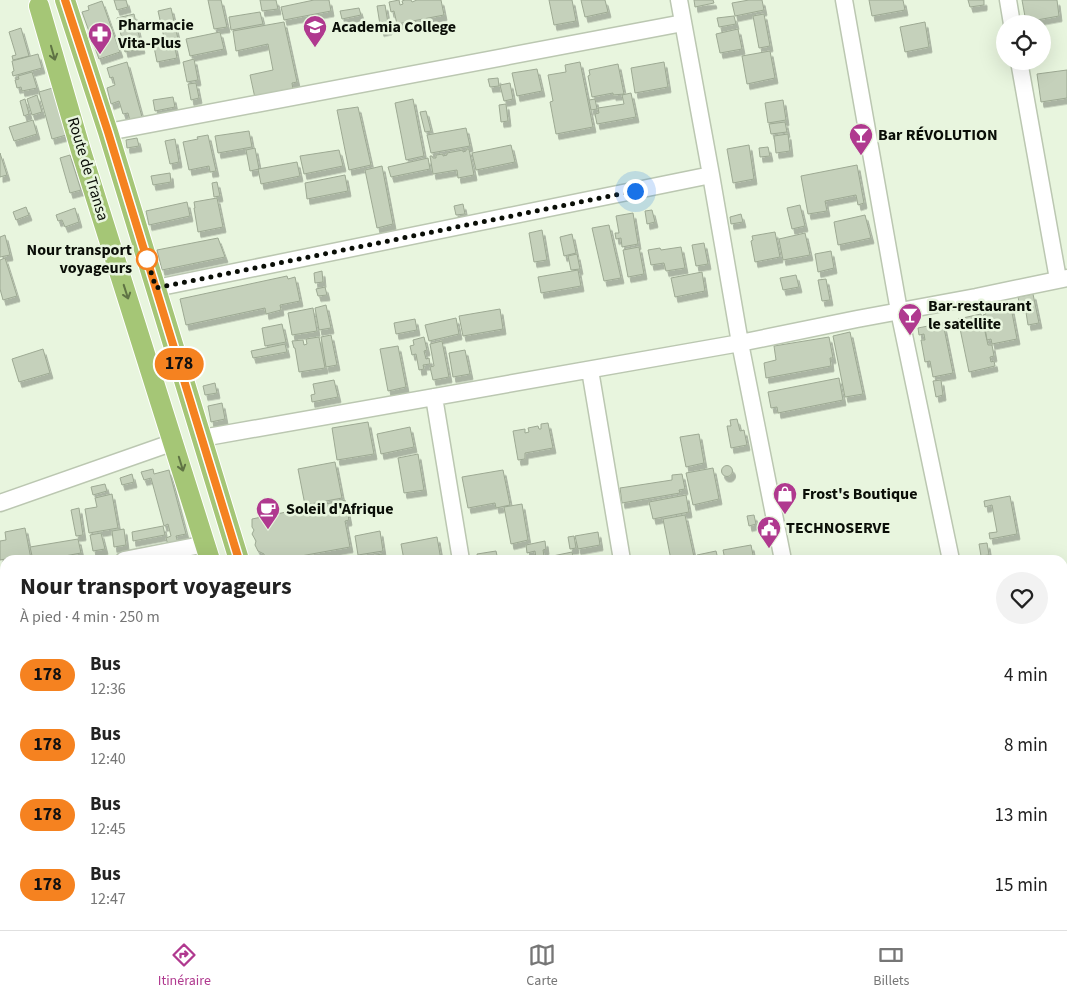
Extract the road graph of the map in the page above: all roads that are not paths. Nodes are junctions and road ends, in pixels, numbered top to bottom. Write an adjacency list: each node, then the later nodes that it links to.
1 (61, 0): 6 (main road)
2 (65, 0): 10 (main road, Route de Transa)
3 (679, 0): 8 (street)
4 (844, 0): 14 (street)
5 (1008, 0): 7 (street)
6 (33, 3): 19 (main road, Route de Transa, one-way to 19)
7 (1010, 15)
8 (683, 23): 10 (street); 11 (street)
9 (1021, 70): 12 (street)
10 (108, 132): 13 (main road, Route de Transa)
11 (711, 175): 13 (street); 15 (street)
12 (1063, 278): 14 (street)
13 (156, 288): 18 (main road, Route de Transa)
14 (899, 311): 15 (street); 27 (street)
15 (740, 343): 16 (street); 26 (street)
16 (590, 370): 17 (street); 25 (street)
17 (434, 397): 18 (street); 24 (street)
18 (202, 438): 23 (main road, Route de Transa)
19 (174, 442): 20 (street); 21 (main road, Route de Transa, one-way to 21)
20 (0, 503)
21 (208, 552): 22 (street)
22 (176, 555)
23 (237, 555)
24 (460, 555)
25 (621, 555)
26 (783, 555)
27 (949, 555)

